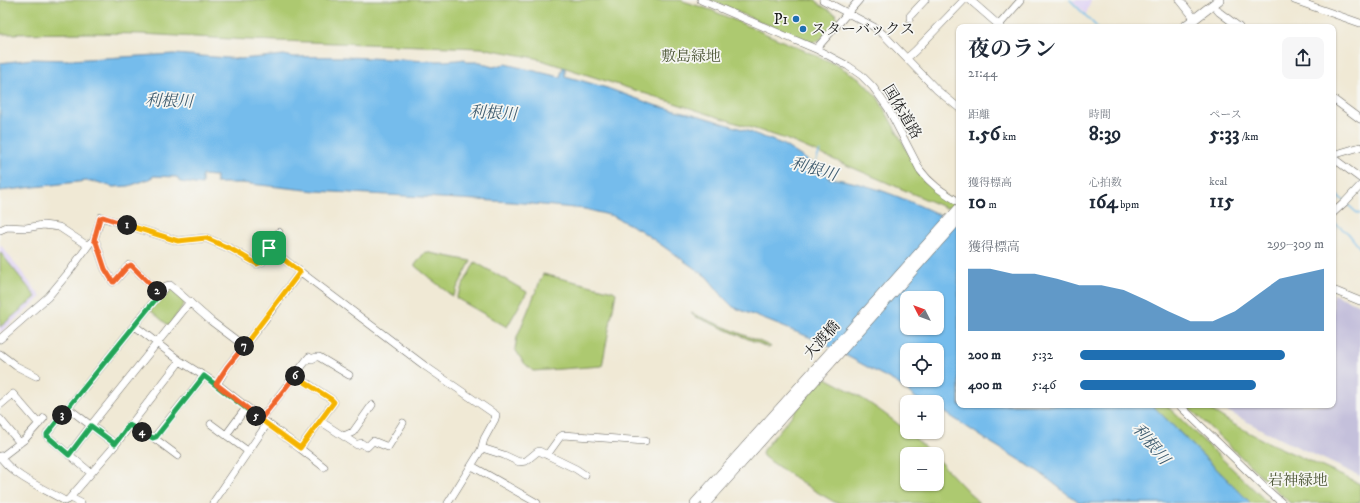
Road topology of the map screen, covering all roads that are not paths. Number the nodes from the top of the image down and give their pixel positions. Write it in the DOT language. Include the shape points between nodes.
graph roads {
  1 [pos="701,0"];
  2 [pos="823,0"];
  3 [pos="860,0"];
  4 [pos="925,0"];
  5 [pos="964,0"];
  6 [pos="970,0"];
  7 [pos="1021,0"];
  8 [pos="1180,0"];
  9 [pos="1294,0"];
  10 [pos="1216,2"];
  11 [pos="1308,2"];
  12 [pos="848,14"];
  13 [pos="910,18"];
  14 [pos="1195,19"];
  15 [pos="1360,23"];
  16 [pos="998,24"];
  17 [pos="1002,24"];
  18 [pos="1188,24"];
  19 [pos="1235,24"];
  20 [pos="816,49"];
  21 [pos="907,58"];
  22 [pos="1336,101"];
  23 [pos="956,106"];
  24 [pos="1360,119"];
  25 [pos="1360,147"];
  26 [pos="1336,156"];
  27 [pos="1336,159"];
  28 [pos="1360,178"];
  29 [pos="1360,186"];
  30 [pos="956,200"];
  31 [pos="1336,210"];
  32 [pos="956,211"];
  33 [pos="956,222"];
  34 [pos="0,230"];
  35 [pos="279,232"];
  36 [pos="94,240"];
  37 [pos="88,246"];
  38 [pos="269,248"];
  39 [pos="300,272"];
  40 [pos="1336,291"];
  41 [pos="160,294"];
  42 [pos="1360,301"];
  43 [pos="190,302"];
  44 [pos="135,326"];
  45 [pos="0,339"];
  46 [pos="157,344"];
  47 [pos="244,346"];
  48 [pos="0,354"];
  49 [pos="180,361"];
  50 [pos="295,375"];
  51 [pos="348,375"];
  52 [pos="36,376"];
  53 [pos="204,376"];
  54 [pos="216,384"];
  55 [pos="0,405"];
  56 [pos="372,405"];
  57 [pos="68,408"];
  58 [pos="246,408"];
  59 [pos="1182,408"];
  60 [pos="0,418"];
  61 [pos="320,421"];
  62 [pos="264,422"];
  63 [pos="403,423"];
  64 [pos="211,424"];
  65 [pos="129,425"];
  66 [pos="91,426"];
  67 [pos="226,435"];
  68 [pos="344,436"];
  69 [pos="154,438"];
  70 [pos="20,442"];
  71 [pos="645,442"];
  72 [pos="115,444"];
  73 [pos="300,448"];
  74 [pos="482,448"];
  75 [pos="249,452"];
  76 [pos="69,455"];
  77 [pos="547,455"];
  78 [pos="178,456"];
  79 [pos="0,457"];
  80 [pos="472,466"];
  81 [pos="324,468"];
  82 [pos="91,473"];
  83 [pos="585,475"];
  84 [pos="710,493"];
  85 [pos="71,498"];
  86 [pos="81,503"];
  87 [pos="213,503"];
  88 [pos="448,503"];
  89 [pos="536,503"];
  90 [pos="695,503"];
  91 [pos="706,503"];
  92 [pos="1282,503"];
  1 -- 20 [label="street, 国体道路"];
  2 -- 12 [label="street"];
  3 -- 12 [label="street"];
  4 -- 13 [label="street"];
  5 -- 21 [label="street"];
  6 -- 16 [label="street"];
  7 -- 17 [label="street"];
  8 -- 14 [label="street"];
  9 -- 11 [label="street"];
  10 -- 14 [label="main road"];
  10 -- 19 [label="street" via="1219,12"];
  11 -- 15 [label="street"];
  12 -- 20 [label="street"];
  12 -- 21 [label="street" via="874,27"];
  14 -- 18 [label="main road"];
  20 -- 30 [label="street, 国体道路" via="848,66 873,87 888,108 920,170 936,188"];
  21 -- 23 [label="street" via="937,90"];
  22 -- 24 [label="street"];
  25 -- 26 [label="street"];
  27 -- 28 [label="street"];
  29 -- 31 [label="street"];
  32 -- 84 [label="main road, 大渡橋"];
  33 -- 84 [label="main road, 大渡橋"];
  34 -- 37 [label="street" via="7,227 54,226"];
  35 -- 38 [label="street"];
  36 -- 37 [label="street"];
  36 -- 38 [label="street" via="100,218 103,217 178,241 206,238 257,264 262,262"];
  36 -- 41 [label="street" via="113,282 131,265"];
  37 -- 45 [label="street" via="48,297"];
  38 -- 39 [label="street"];
  39 -- 47 [label="street"];
  39 -- 74 [label="street" via="424,366 495,414 496,418"];
  40 -- 42 [label="street"];
  41 -- 43 [label="street" via="170,285"];
  41 -- 44 [label="street"];
  43 -- 46 [label="street"];
  43 -- 47 [label="street"];
  44 -- 46 [label="street"];
  44 -- 57 [label="street"];
  46 -- 49 [label="street"];
  46 -- 66 [label="street"];
  47 -- 54 [label="street"];
  48 -- 52 [label="street"];
  49 -- 53 [label="street"];
  49 -- 65 [label="street"];
  50 -- 51 [label="street" via="309,357 319,357"];
  50 -- 61 [label="street" via="333,401"];
  50 -- 62 [label="street"];
  53 -- 54 [label="street"];
  53 -- 69 [label="street"];
  54 -- 58 [label="street"];
  55 -- 70 [label="street" via="13,394 41,421"];
  56 -- 68 [label="street" via="353,432"];
  57 -- 66 [label="street"];
  57 -- 76 [label="street" via="47,435"];
  58 -- 62 [label="street"];
  58 -- 67 [label="street"];
  59 -- 92 [label="street"];
  60 -- 70 [label="street"];
  61 -- 68 [label="street"];
  61 -- 73 [label="street"];
  62 -- 73 [label="street"];
  62 -- 75 [label="street"];
  63 -- 68 [label="street" via="388,447 374,442 367,447"];
  64 -- 67 [label="street"];
  65 -- 69 [label="street"];
  65 -- 72 [label="street"];
  66 -- 72 [label="street"];
  66 -- 76 [label="street"];
  67 -- 75 [label="street"];
  69 -- 78 [label="street"];
  70 -- 79 [label="street"];
  71 -- 77 [label="street" via="563,435"];
  72 -- 82 [label="street"];
  73 -- 81 [label="street"];
  74 -- 77 [label="street" via="519,462 526,461 540,451"];
  74 -- 80 [label="street"];
  75 -- 87 [label="street"];
  76 -- 82 [label="street"];
  77 -- 83 [label="street" via="576,468"];
  79 -- 85 [label="street" via="13,470 33,483 65,501"];
  80 -- 88 [label="street"];
  80 -- 89 [label="street"];
  82 -- 85 [label="street"];
  84 -- 90 [label="main road"];
  84 -- 91 [label="main road"];
  85 -- 86 [label="street"];
}
